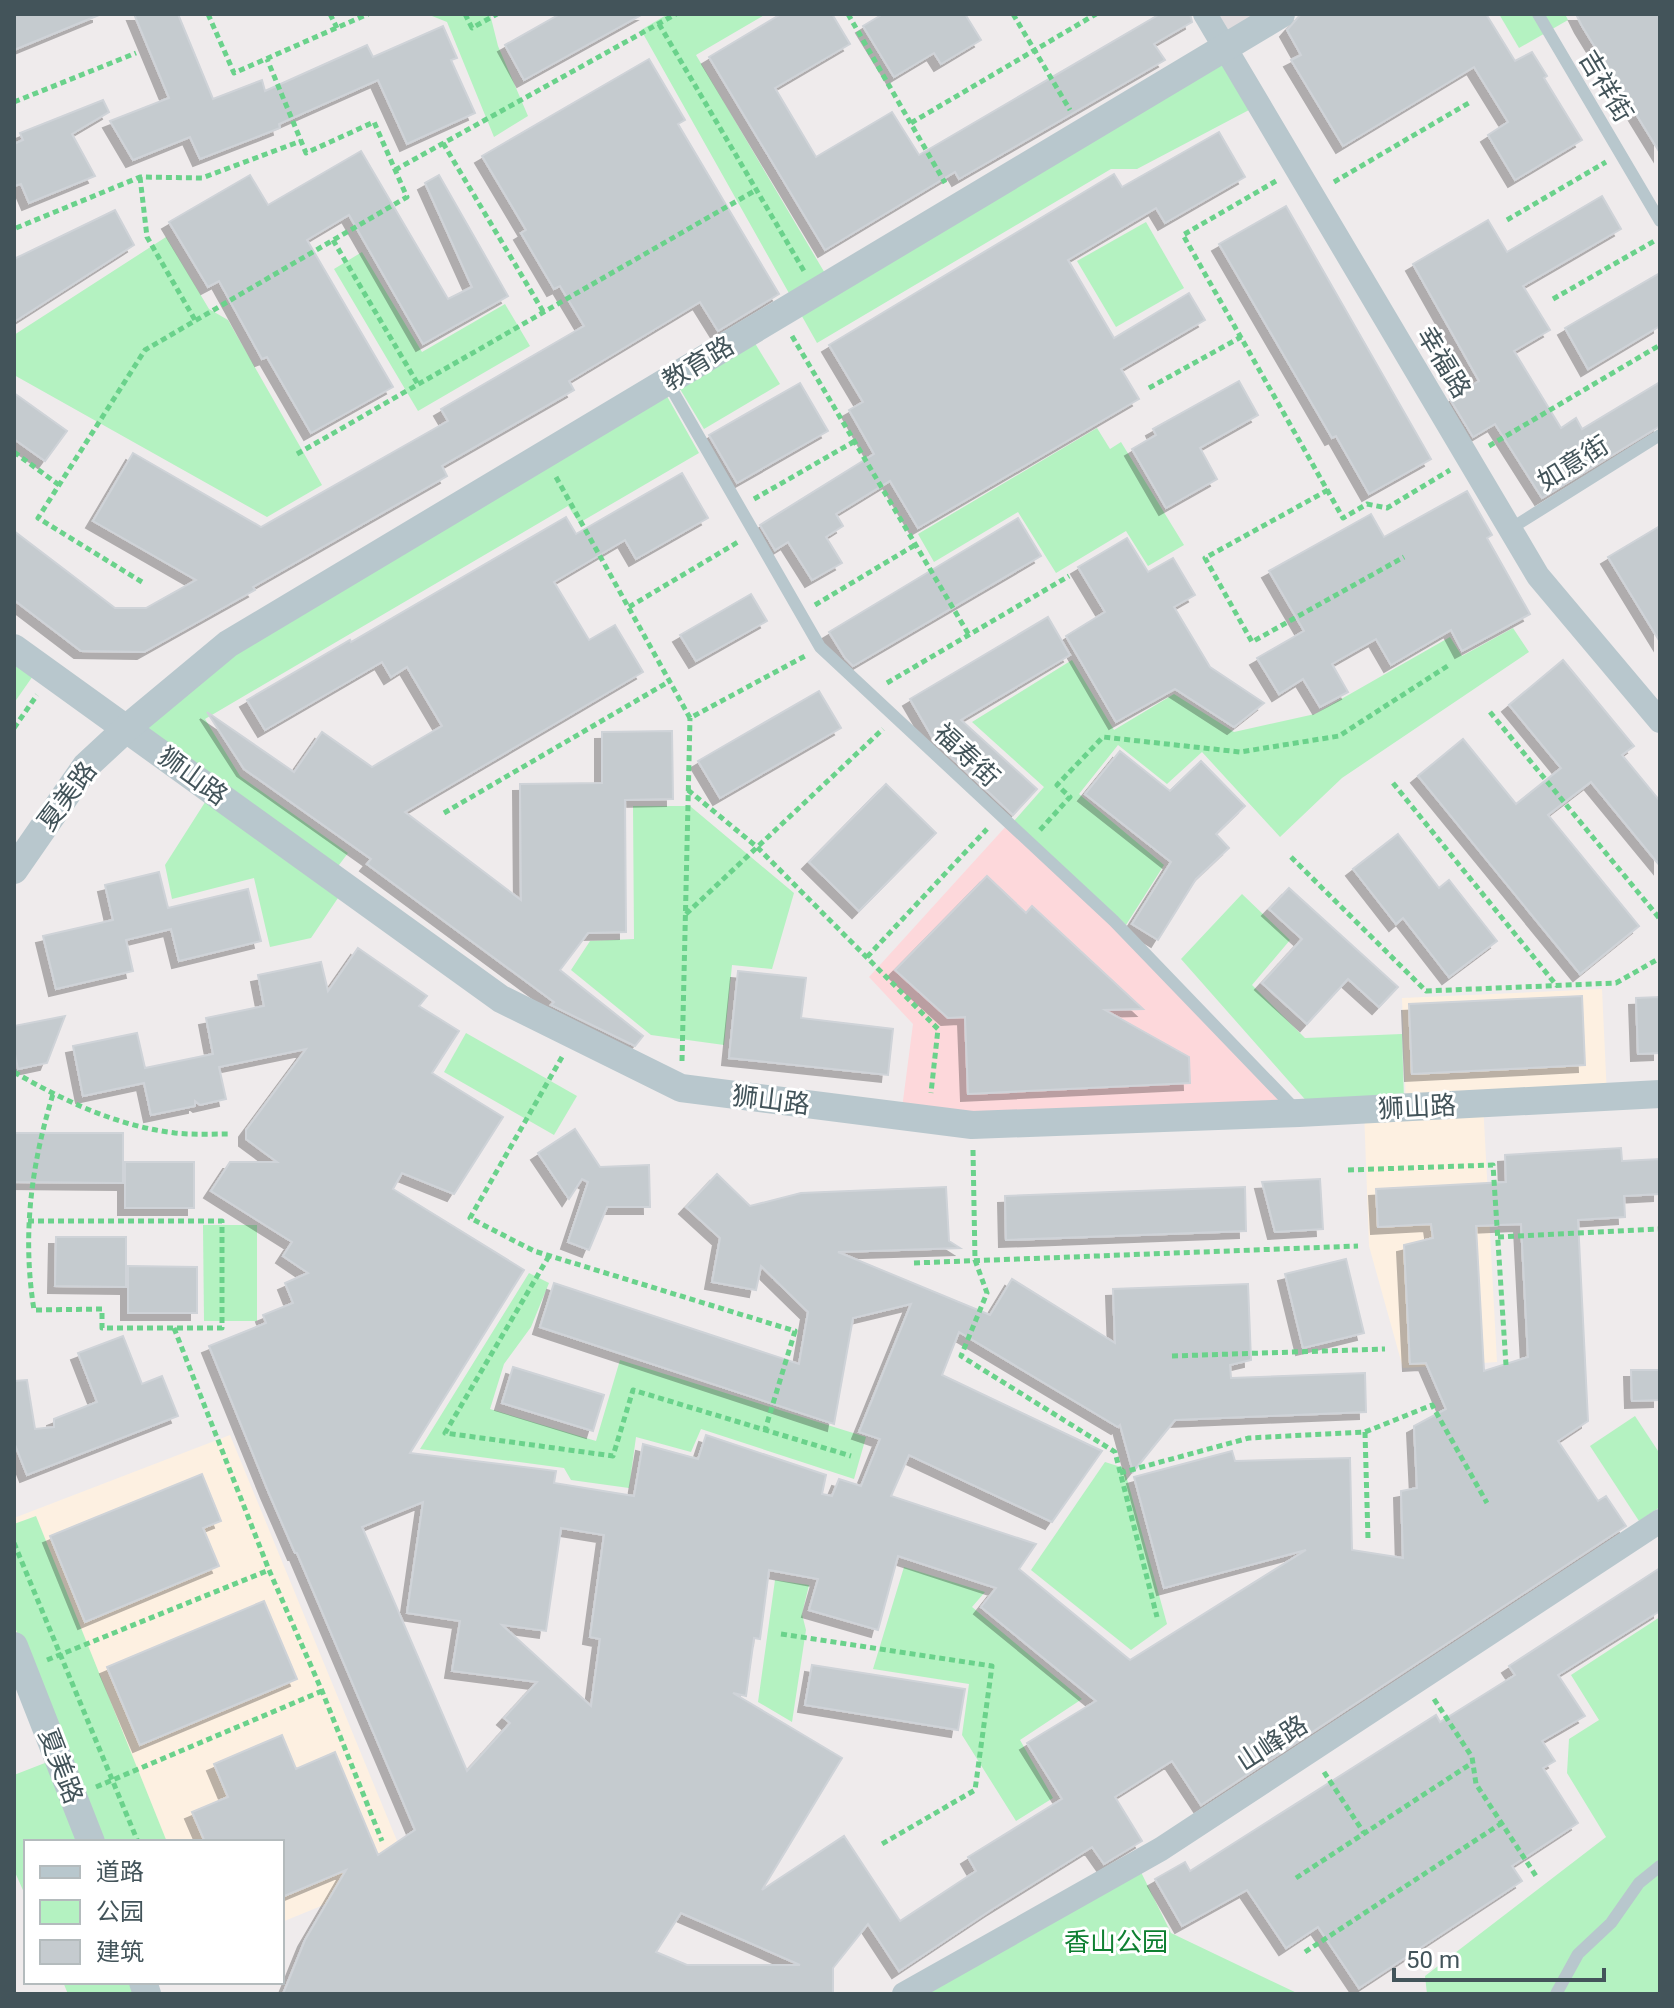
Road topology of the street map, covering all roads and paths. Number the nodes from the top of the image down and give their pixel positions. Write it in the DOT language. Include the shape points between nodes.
graph roads {
  1 [pos="208,14"];
  2 [pos="330,14"];
  3 [pos="368,14"];
  4 [pos="465,14"];
  5 [pos="497,14"];
  6 [pos="676,14"];
  7 [pos="848,14"];
  8 [pos="1013,14"];
  9 [pos="1096,14"];
  10 [pos="1205,14"];
  11 [pos="1281,14"];
  12 [pos="1538,14"];
  13 [pos="659,24"];
  14 [pos="337,28"];
  15 [pos="1225,48"];
  16 [pos="1034,50"];
  17 [pos="136,53"];
  18 [pos="267,59"];
  19 [pos="1472,101"];
  20 [pos="14,102"];
  21 [pos="911,123"];
  22 [pos="1083,133"];
  23 [pos="301,141"];
  24 [pos="443,143"];
  25 [pos="1620,153"];
  26 [pos="1296,169"];
  27 [pos="395,170"];
  28 [pos="140,177"];
  29 [pos="756,190"];
  30 [pos="1312,195"];
  31 [pos="959,207"];
  32 [pos="1507,220"];
  33 [pos="1660,221"];
  34 [pos="16,228"];
  35 [pos="1660,237"];
  36 [pos="333,240"];
  37 [pos="816,292"];
  38 [pos="1553,299"];
  39 [pos="544,313"];
  40 [pos="779,314"];
  41 [pos="195,320"];
  42 [pos="1241,337"];
  43 [pos="1660,345"];
  44 [pos="667,381"];
  45 [pos="419,386"];
  46 [pos="1149,388"];
  47 [pos="1660,435"];
  48 [pos="855,441"];
  49 [pos="14,452"];
  50 [pos="297,454"];
  51 [pos="544,455"];
  52 [pos="1469,459"];
  53 [pos="59,485"];
  54 [pos="1328,490"];
  55 [pos="739,507"];
  56 [pos="1510,529"];
  57 [pos="754,533"];
  58 [pos="915,545"];
  59 [pos="1404,557"];
  60 [pos="1069,576"];
  61 [pos="142,582"];
  62 [pos="629,607"];
  63 [pos="801,614"];
  64 [pos="969,635"];
  65 [pos="820,647"];
  66 [pos="14,648"];
  67 [pos="1449,665"];
  68 [pos="51,674"];
  69 [pos="670,681"];
  70 [pos="869,693"];
  71 [pos="1490,712"];
  72 [pos="690,718"];
  73 [pos="895,718"];
  74 [pos="1660,721"];
  75 [pos="14,728"];
  76 [pos="127,728"];
  77 [pos="1393,783"];
  78 [pos="688,790"];
  79 [pos="444,813"];
  80 [pos="1000,816"];
  81 [pos="1028,842"];
  82 [pos="757,847"];
  83 [pos="1291,857"];
  84 [pos="14,870"];
  85 [pos="685,914"];
  86 [pos="1660,919"];
  87 [pos="867,957"];
  88 [pos="1660,958"];
  89 [pos="1557,986"];
  90 [pos="574,1036"];
  91 [pos="14,1072"];
  92 [pos="681,1088"];
  93 [pos="53,1094"];
  94 [pos="1660,1094"];
  95 [pos="1299,1113"];
  96 [pos="928,1119"];
  97 [pos="972,1125"];
  98 [pos="231,1134"];
  99 [pos="1348,1170"];
  100 [pos="28,1221"];
  101 [pos="1660,1229"];
  102 [pos="1498,1237"];
  103 [pos="1358,1246"];
  104 [pos="549,1256"];
  105 [pos="975,1260"];
  106 [pos="914,1263"];
  107 [pos="174,1328"];
  108 [pos="1385,1349"];
  109 [pos="1172,1356"];
  110 [pos="1506,1365"];
  111 [pos="765,1430"];
  112 [pos="1365,1432"];
  113 [pos="851,1456"];
  114 [pos="1120,1473"];
  115 [pos="1487,1503"];
  116 [pos="1660,1521"];
  117 [pos="1368,1539"];
  118 [pos="14,1543"];
  119 [pos="269,1570"];
  120 [pos="1157,1617"];
  121 [pos="781,1634"];
  122 [pos="62,1654"];
  123 [pos="19,1658"];
  124 [pos="1421,1679"];
  125 [pos="322,1691"];
  126 [pos="1310,1751"];
  127 [pos="1473,1763"];
  128 [pos="112,1780"];
  129 [pos="73,1797"];
  130 [pos="1502,1823"];
  131 [pos="1364,1833"];
  132 [pos="90,1840"];
  133 [pos="137,1840"];
  134 [pos="382,1841"];
  135 [pos="882,1844"];
  136 [pos="1660,1866"];
  137 [pos="1536,1876"];
  138 [pos="1296,1878"];
  139 [pos="1305,1952"];
  140 [pos="904,1994"];
  141 [pos="1556,1994"];
  1 -- 18 [label="path" via="234,73"];
  2 -- 14 [label="path"];
  3 -- 14 [label="path"];
  4 -- 5 [label="path" via="472,28"];
  6 -- 13 [label="path"];
  7 -- 21 [label="path"];
  8 -- 16 [label="path"];
  9 -- 16 [label="path"];
  10 -- 15 [label="street, 幸福路"];
  11 -- 15 [label="street, 教育路"];
  12 -- 25 [label="lane, 吉祥街"];
  13 -- 24 [label="path"];
  13 -- 29 [label="path"];
  14 -- 18 [label="path"];
  15 -- 22 [label="street, 教育路"];
  15 -- 26 [label="street, 幸福路"];
  16 -- 21 [label="path"];
  16 -- 22 [label="path"];
  17 -- 20 [label="path"];
  18 -- 23 [label="path"];
  19 -- 30 [label="path"];
  21 -- 31 [label="path"];
  22 -- 31 [label="street, 教育路"];
  23 -- 27 [label="path" via="306,153 374,122"];
  23 -- 28 [label="path" via="202,178"];
  24 -- 27 [label="path"];
  24 -- 39 [label="path"];
  25 -- 32 [label="path"];
  25 -- 33 [label="lane, 吉祥街"];
  26 -- 30 [label="street, 幸福路"];
  26 -- 42 [label="path" via="1183,235"];
  27 -- 36 [label="path" via="407,197"];
  28 -- 34 [label="path"];
  28 -- 41 [label="path" via="147,237"];
  29 -- 37 [label="path"];
  29 -- 39 [label="path"];
  30 -- 52 [label="street, 幸福路"];
  31 -- 37 [label="street, 教育路"];
  35 -- 38 [label="path"];
  36 -- 41 [label="path"];
  36 -- 45 [label="path"];
  37 -- 40 [label="street, 教育路"];
  39 -- 45 [label="path"];
  40 -- 44 [label="street, 教育路"];
  40 -- 48 [label="path"];
  41 -- 53 [label="path" via="145,350"];
  42 -- 46 [label="path"];
  42 -- 54 [label="path"];
  43 -- 52 [label="path"];
  44 -- 51 [label="street, 教育路"];
  44 -- 55 [label="lane, 福寿街"];
  45 -- 50 [label="path"];
  47 -- 56 [label="lane, 如意街"];
  48 -- 55 [label="path"];
  48 -- 58 [label="path"];
  49 -- 53 [label="path"];
  51 -- 62 [label="path"];
  51 -- 76 [label="street, 教育路" via="228,644"];
  52 -- 54 [label="path" via="1387,508 1367,504 1343,518"];
  52 -- 56 [label="street, 幸福路"];
  53 -- 61 [label="path" via="38,518"];
  54 -- 59 [label="path" via="1205,558 1252,642"];
  55 -- 57 [label="lane, 福寿街"];
  56 -- 74 [label="street, 幸福路" via="1538,576"];
  57 -- 62 [label="path"];
  57 -- 63 [label="lane, 福寿街"];
  58 -- 63 [label="path"];
  58 -- 64 [label="path"];
  60 -- 64 [label="path"];
  62 -- 69 [label="path"];
  63 -- 65 [label="lane, 福寿街"];
  64 -- 70 [label="path"];
  65 -- 70 [label="lane, 福寿街"];
  65 -- 72 [label="path"];
  66 -- 68 [label="street, 狮山路"];
  67 -- 81 [label="path" via="1339,736 1240,752 1103,737 1057,785 1070,797"];
  68 -- 75 [label="path"];
  68 -- 76 [label="street, 狮山路"];
  69 -- 72 [label="path"];
  69 -- 79 [label="path"];
  70 -- 73 [label="lane, 福寿街"];
  71 -- 86 [label="path"];
  72 -- 78 [label="path"];
  73 -- 80 [label="lane, 福寿街"];
  73 -- 82 [label="path"];
  76 -- 84 [label="street, 夏美路" via="86,766"];
  76 -- 90 [label="street, 狮山路" via="501,999"];
  77 -- 89 [label="path"];
  78 -- 82 [label="path"];
  78 -- 85 [label="path"];
  80 -- 81 [label="lane, 福寿街"];
  80 -- 87 [label="path"];
  81 -- 95 [label="lane, 福寿街" via="1114,921"];
  82 -- 85 [label="path"];
  82 -- 87 [label="path"];
  83 -- 89 [label="path" via="1426,991"];
  85 -- 92 [label="path"];
  87 -- 96 [label="path" via="938,1029"];
  88 -- 89 [label="path" via="1616,983"];
  90 -- 92 [label="street, 狮山路"];
  90 -- 104 [label="path" via="470,1218"];
  91 -- 93 [label="path"];
  92 -- 96 [label="street, 狮山路"];
  93 -- 98 [label="path" via="142,1128"];
  93 -- 100 [label="path" via="39,1140"];
  94 -- 95 [label="street, 狮山路"];
  95 -- 97 [label="street, 狮山路"];
  96 -- 97 [label="street, 狮山路"];
  97 -- 105 [label="path"];
  99 -- 102 [label="path" via="1493,1165"];
  100 -- 107 [label="path" via="34,1310 102,1309 102,1328"];
  100 -- 107 [label="path" via="222,1221 222,1328"];
  101 -- 102 [label="path"];
  102 -- 110 [label="path"];
  103 -- 105 [label="path"];
  104 -- 111 [label="path" via="795,1331"];
  104 -- 111 [label="path" via="445,1433 613,1456 633,1390"];
  105 -- 106 [label="path"];
  105 -- 114 [label="path" via="987,1293 961,1356 1115,1452"];
  107 -- 119 [label="path"];
  108 -- 109 [label="path"];
  111 -- 113 [label="path"];
  112 -- 114 [label="path" via="1249,1438"];
  112 -- 115 [label="path" via="1432,1405"];
  112 -- 117 [label="path"];
  114 -- 120 [label="path"];
  116 -- 124 [label="street, 山峰路"];
  118 -- 122 [label="path"];
  119 -- 122 [label="path"];
  119 -- 125 [label="path"];
  121 -- 135 [label="path" via="992,1666 975,1790"];
  122 -- 123 [label="path"];
  122 -- 128 [label="path"];
  123 -- 129 [label="street, 夏美路"];
  124 -- 126 [label="street, 山峰路"];
  124 -- 127 [label="path"];
  125 -- 128 [label="path"];
  125 -- 134 [label="path"];
  126 -- 131 [label="path"];
  126 -- 140 [label="street, 山峰路" via="1161,1849"];
  127 -- 130 [label="path" via="1476,1784"];
  127 -- 131 [label="path"];
  128 -- 129 [label="path"];
  128 -- 133 [label="path"];
  129 -- 132 [label="street, 夏美路"];
  130 -- 137 [label="path"];
  130 -- 139 [label="path"];
  131 -- 138 [label="path"];
  136 -- 141 [label="lane" via="1578,1954"];
}
